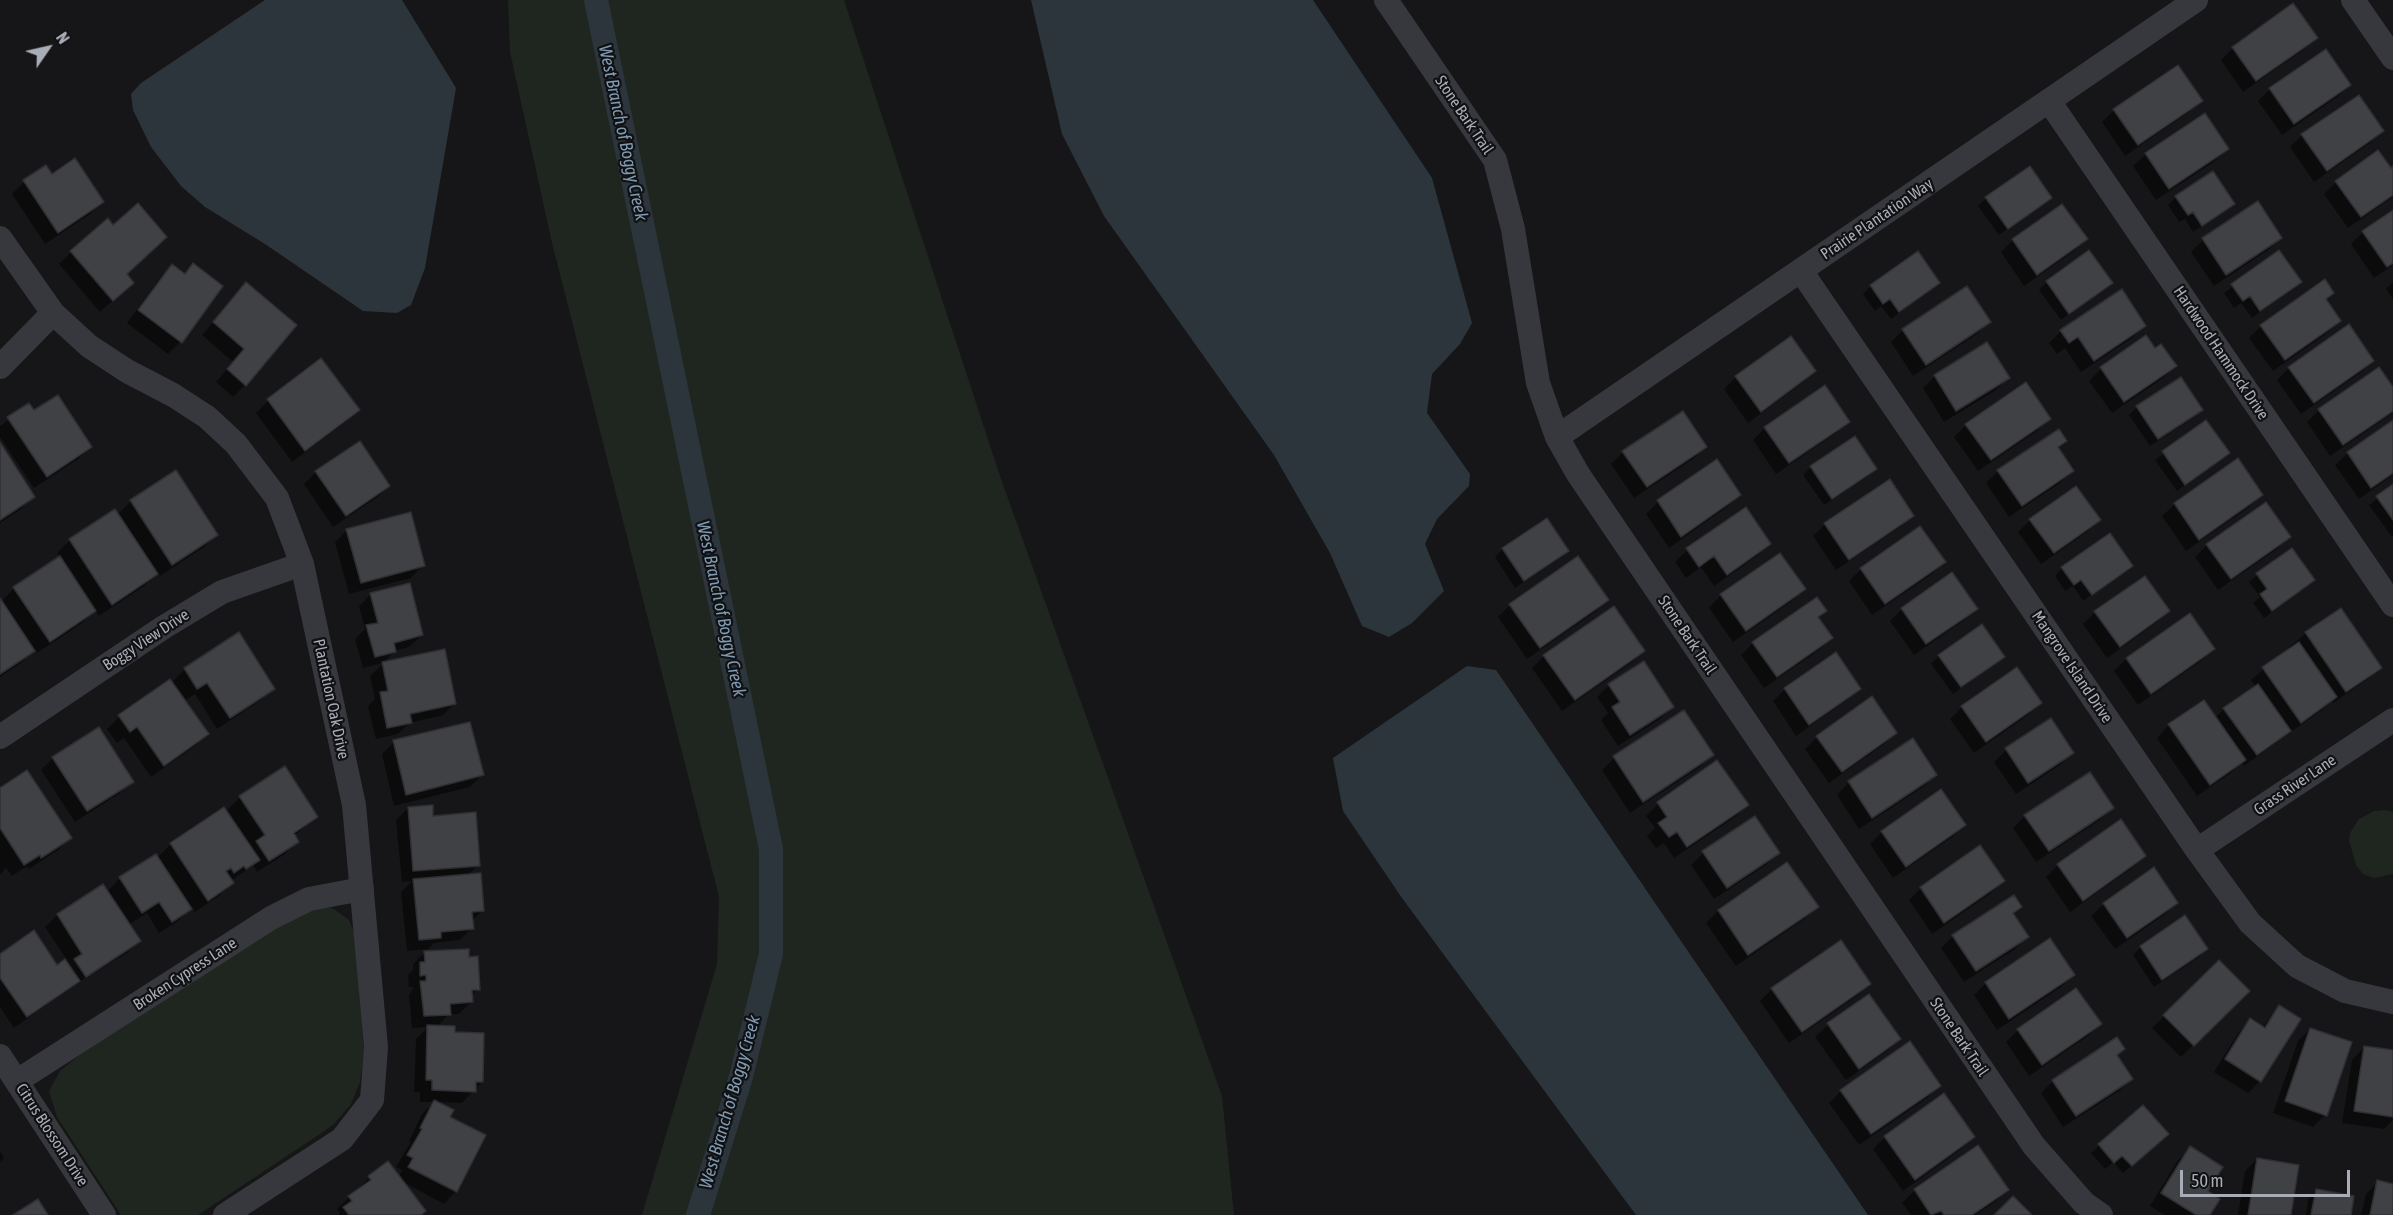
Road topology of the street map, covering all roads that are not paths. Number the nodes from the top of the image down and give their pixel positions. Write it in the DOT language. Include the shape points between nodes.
graph roads {
  1 [pos="1386,0"];
  2 [pos="2196,0"];
  3 [pos="2353,0"];
  4 [pos="2393,58"];
  5 [pos="2049,101"];
  6 [pos="0,238"];
  7 [pos="1801,271"];
  8 [pos="53,313"];
  9 [pos="0,367"];
  10 [pos="1557,437"];
  11 [pos="302,564"];
  12 [pos="2393,605"];
  13 [pos="2393,720"];
  14 [pos="0,737"];
  15 [pos="2197,849"];
  16 [pos="362,889"];
  17 [pos="2393,1002"];
  18 [pos="0,1056"];
  19 [pos="17,1081"];
  20 [pos="104,1215"];
  21 [pos="225,1215"];
  22 [pos="2101,1215"];
  1 -- 10 [label="street, Stone Bark Trail" via="1495,160 1513,229 1538,382"];
  2 -- 5 [label="street, Prairie Plantation Way"];
  3 -- 4 [label="street"];
  5 -- 7 [label="street, Prairie Plantation Way"];
  5 -- 12 [label="street, Hardwood Hammock Drive"];
  6 -- 8 [label="street, Plantation Oak Drive"];
  7 -- 10 [label="street, Prairie Plantation Way"];
  7 -- 15 [label="street, Mangrove Island Drive"];
  8 -- 9 [label="street"];
  8 -- 11 [label="street, Plantation Oak Drive" via="89,346 199,412 236,444 277,498"];
  10 -- 22 [label="street, Stone Bark Trail" via="1578,474 2034,1146 2084,1203"];
  11 -- 14 [label="street, Boggy View Drive" via="222,592"];
  11 -- 16 [label="street, Plantation Oak Drive" via="354,805"];
  13 -- 15 [label="street, Grass River Lane"];
  15 -- 17 [label="street, Mangrove Island Drive" via="2250,923 2297,966 2344,992"];
  16 -- 19 [label="street, Broken Cypress Lane" via="309,899 271,918"];
  16 -- 21 [label="street, Plantation Oak Drive" via="376,1047 372,1100 342,1139"];
  18 -- 19 [label="street, Citrus Blossom Drive"];
  19 -- 20 [label="street, Citrus Blossom Drive"];
}
